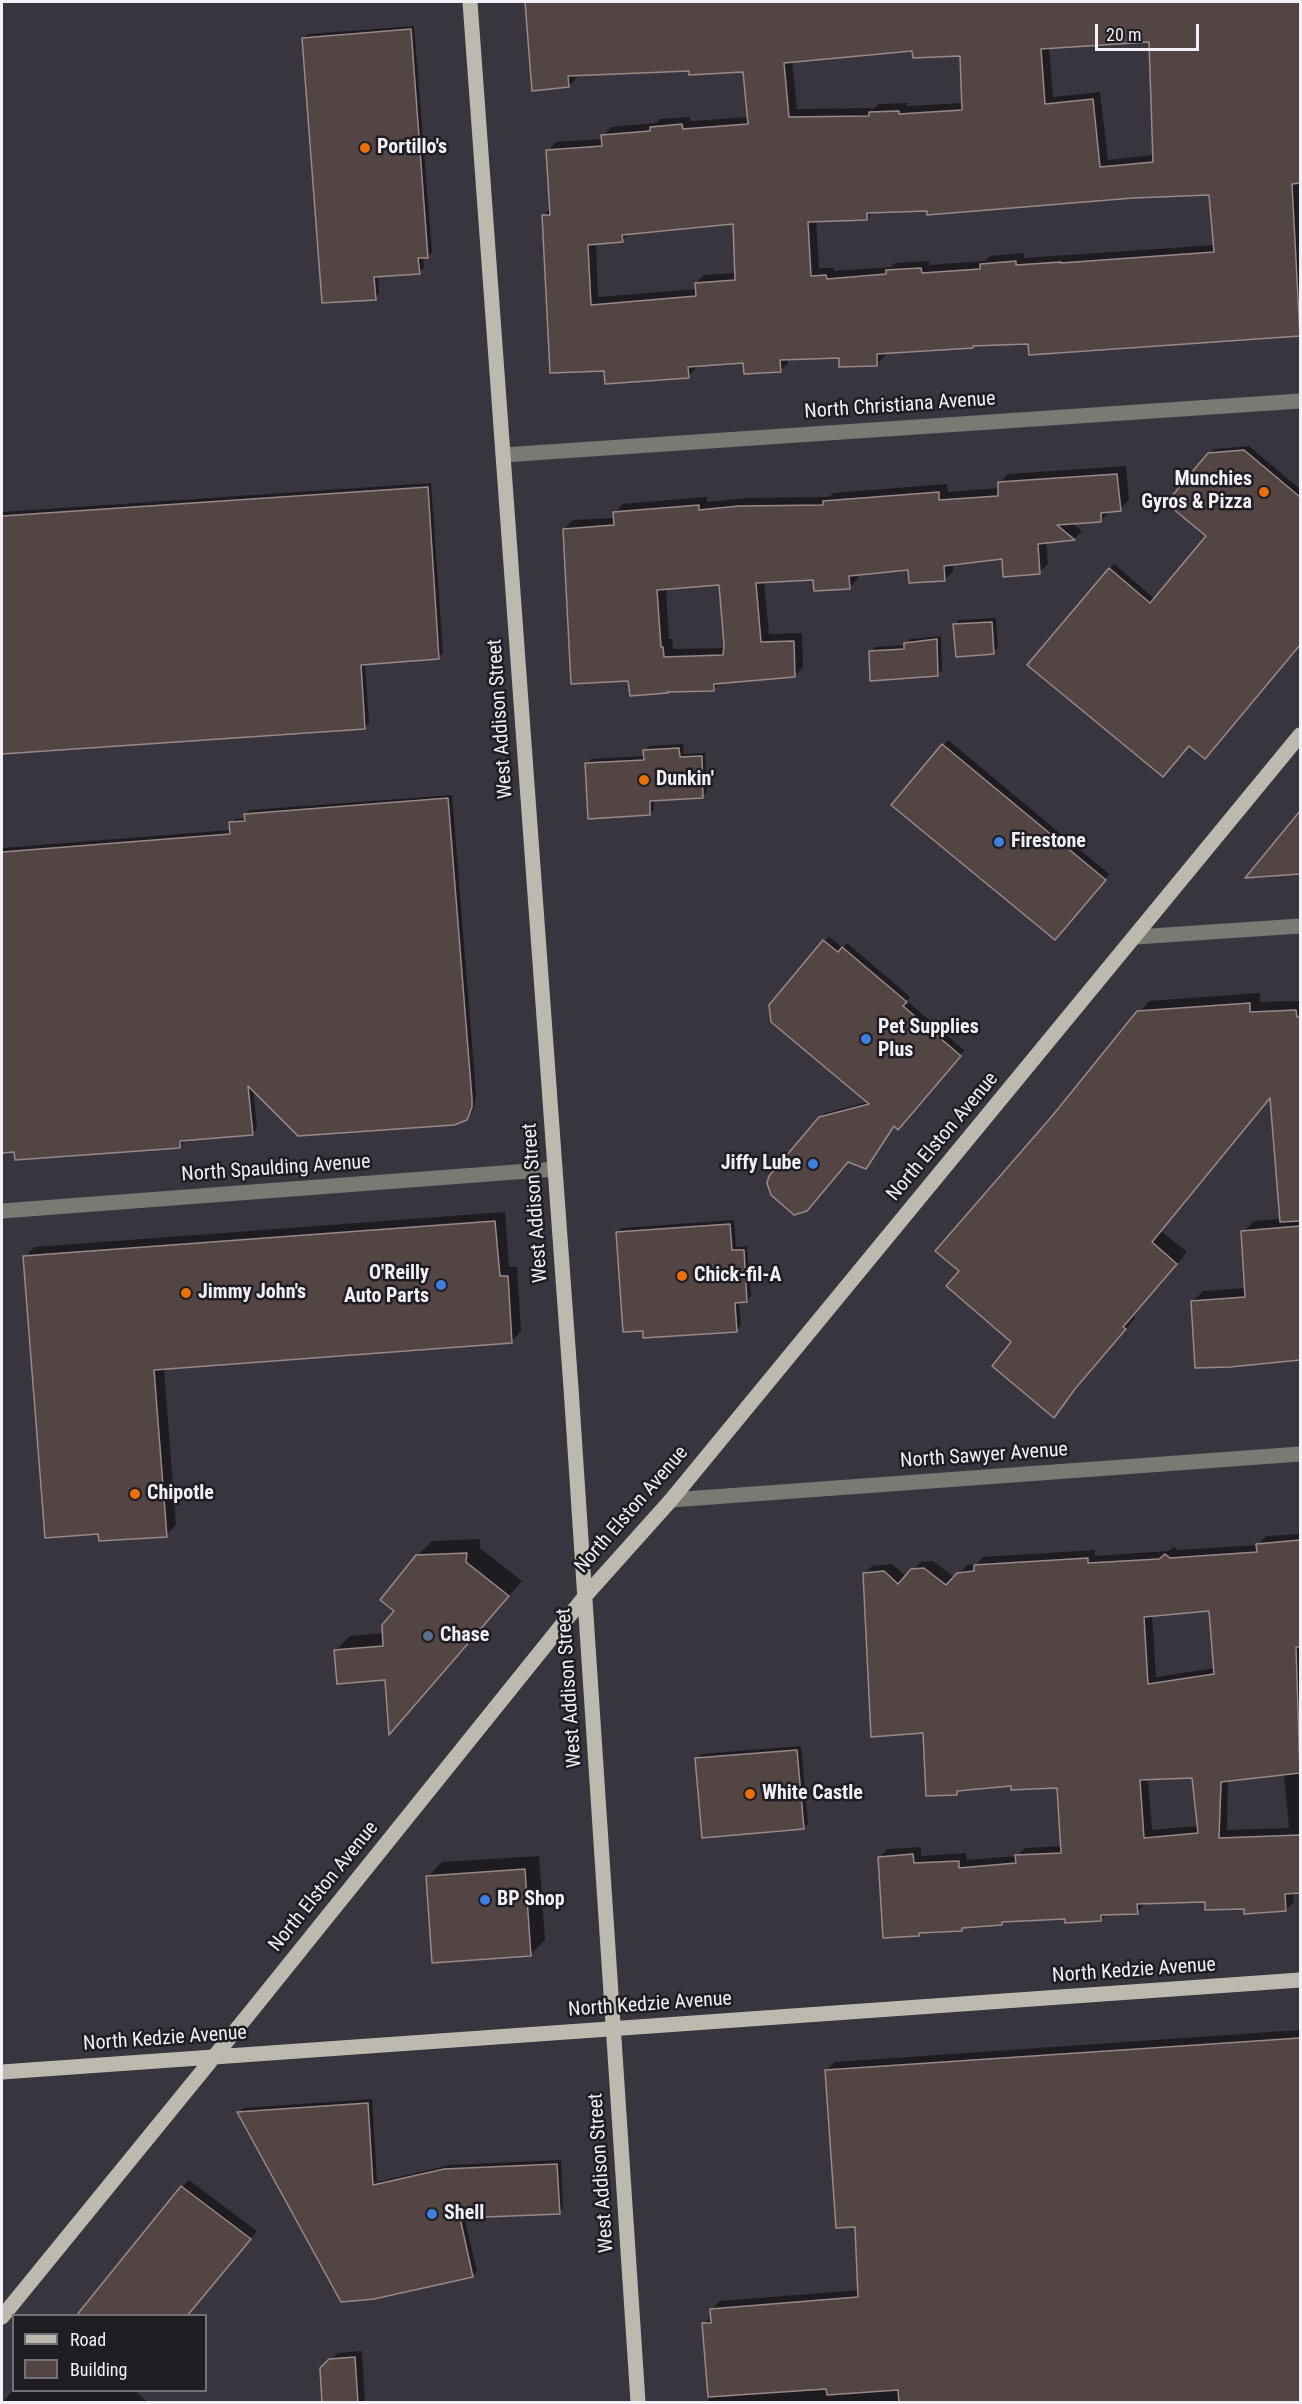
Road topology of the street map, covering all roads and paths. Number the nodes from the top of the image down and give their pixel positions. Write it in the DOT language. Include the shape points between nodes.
graph roads {
  1 [pos="470,2"];
  2 [pos="1300,401"];
  3 [pos="503,455"];
  4 [pos="1300,735"];
  5 [pos="1300,926"];
  6 [pos="1136,937"];
  7 [pos="555,1169"];
  8 [pos="2,1211"];
  9 [pos="1300,1454"];
  10 [pos="671,1500"];
  11 [pos="585,1595"];
  12 [pos="1300,1980"];
  13 [pos="613,2028"];
  14 [pos="213,2057"];
  15 [pos="2,2072"];
  16 [pos="2,2317"];
  17 [pos="638,2403"];
  1 -- 3 [label="main road, West Addison Street"];
  2 -- 3 [label="street, North Christiana Avenue"];
  3 -- 7 [label="main road, West Addison Street"];
  4 -- 6 [label="main road, North Elston Avenue"];
  5 -- 6 [label="street"];
  6 -- 10 [label="main road, North Elston Avenue"];
  7 -- 8 [label="street, North Spaulding Avenue"];
  7 -- 11 [label="main road, West Addison Street"];
  9 -- 10 [label="street, North Sawyer Avenue"];
  10 -- 11 [label="main road, North Elston Avenue"];
  11 -- 13 [label="main road, West Addison Street"];
  11 -- 14 [label="main road, North Elston Avenue"];
  12 -- 13 [label="main road, North Kedzie Avenue"];
  13 -- 14 [label="main road, North Kedzie Avenue"];
  13 -- 17 [label="main road, West Addison Street"];
  14 -- 15 [label="main road, North Kedzie Avenue"];
  14 -- 16 [label="main road, North Elston Avenue"];
}
